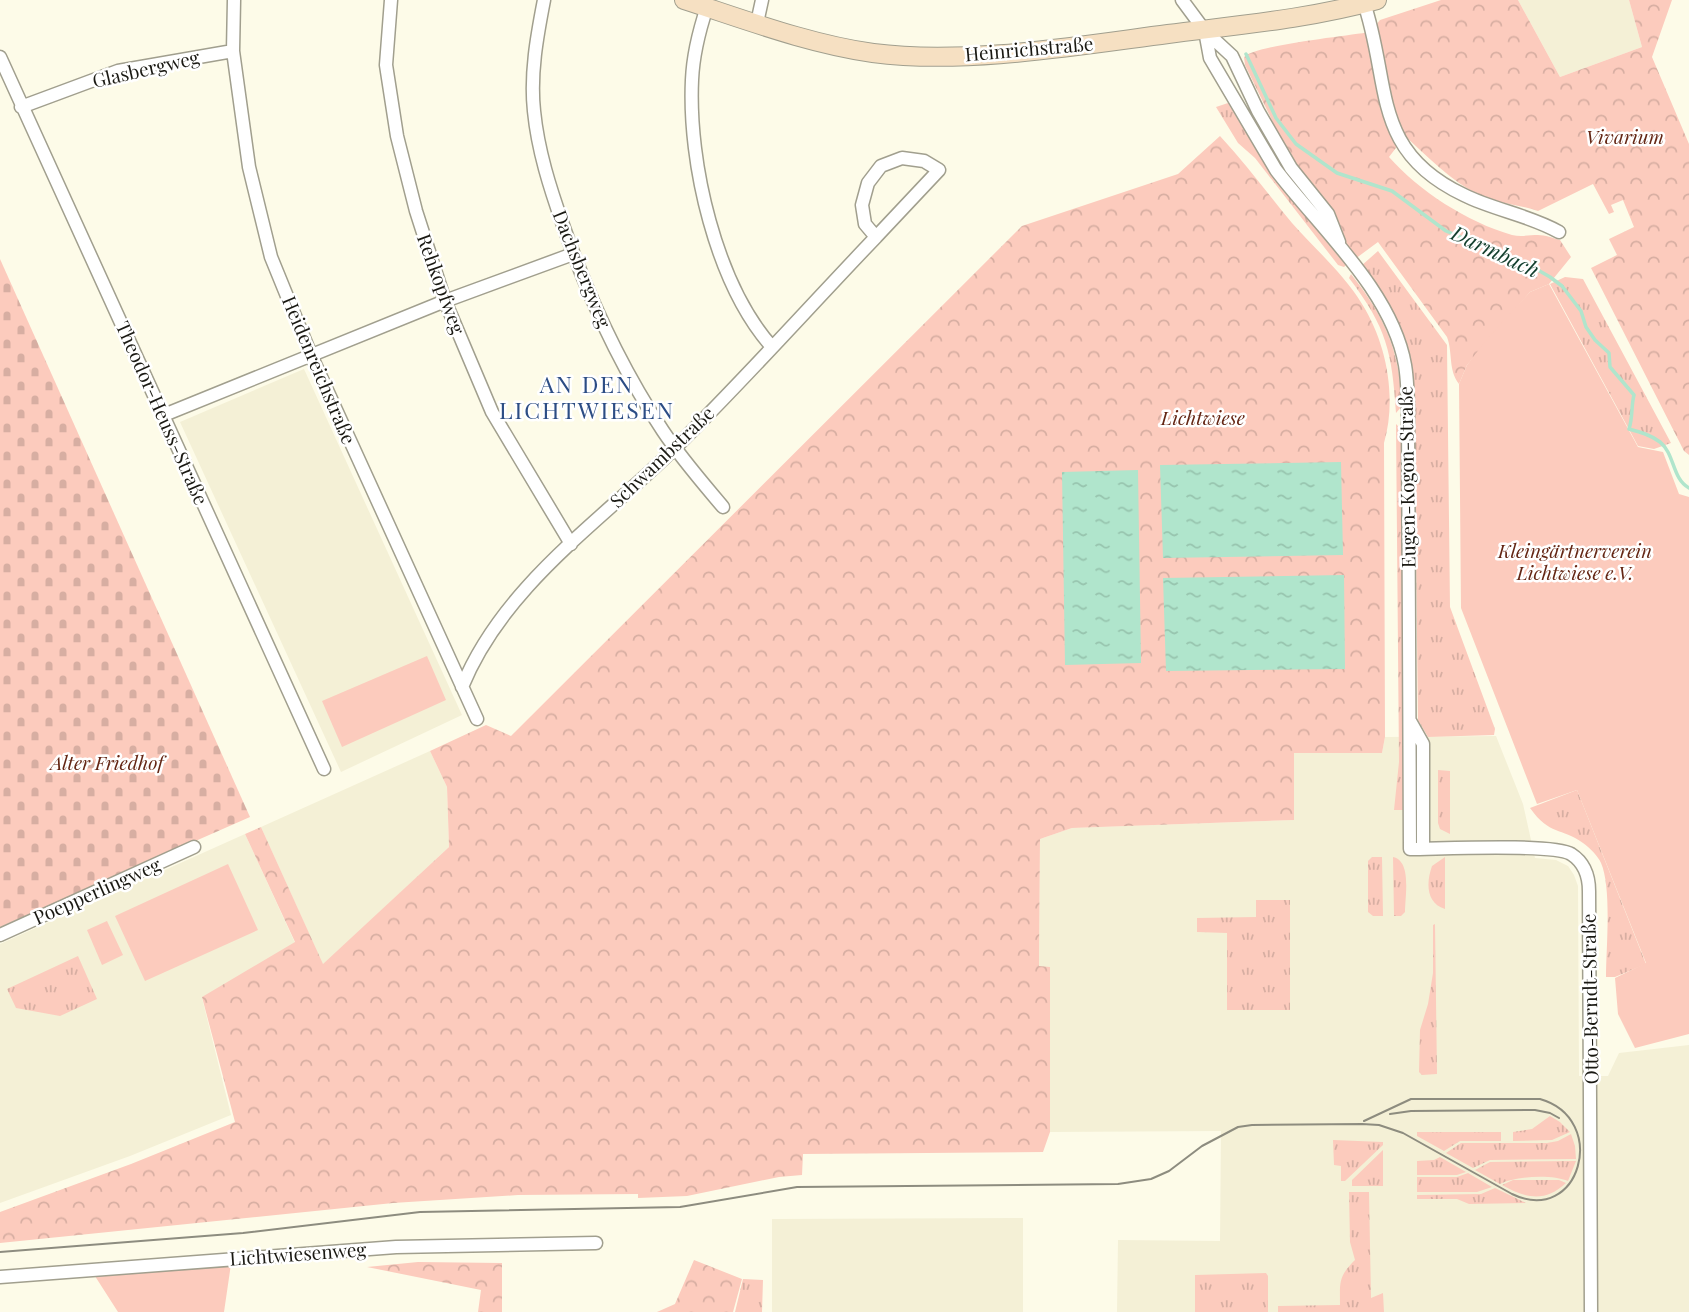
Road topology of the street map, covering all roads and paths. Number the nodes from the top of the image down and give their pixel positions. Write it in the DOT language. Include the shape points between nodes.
graph roads {
  1 [pos="234,0"];
  2 [pos="391,0"];
  3 [pos="544,0"];
  4 [pos="684,0"];
  5 [pos="762,0"];
  6 [pos="1182,0"];
  7 [pos="1368,1"];
  8 [pos="707,7"];
  9 [pos="757,23"];
  10 [pos="1205,31"];
  11 [pos="233,51"];
  12 [pos="0,57"];
  13 [pos="21,107"];
  14 [pos="1559,232"];
  15 [pos="876,237"];
  16 [pos="1342,252"];
  17 [pos="573,254"];
  18 [pos="445,301"];
  19 [pos="772,347"];
  20 [pos="311,355"];
  21 [pos="164,415"];
  22 [pos="675,448"];
  23 [pos="723,507"];
  24 [pos="571,544"];
  25 [pos="462,687"];
  26 [pos="477,719"];
  27 [pos="324,769"];
  28 [pos="194,847"];
  29 [pos="1416,849"];
  30 [pos="0,935"];
  31 [pos="596,1243"];
  32 [pos="0,1277"];
  33 [pos="1591,1312"];
  1 -- 11 [label="street, Heidenreichstraße"];
  2 -- 18 [label="street, Rehkopfweg" via="386,65 397,136"];
  3 -- 17 [label="street, Dachsbergweg" via="536,46 534,110 545,174"];
  4 -- 8 [label="main road, Heinrichstraße"];
  5 -- 9 [label="street"];
  6 -- 10 [label="street"];
  7 -- 10 [label="main road, Heinrichstraße"];
  7 -- 14 [label="street" via="1390,118 1411,158 1467,197"];
  8 -- 9 [label="main road, Heinrichstraße"];
  8 -- 19 [label="street" via="692,77 693,130 701,182 726,267 760,334"];
  9 -- 10 [label="main road, Heinrichstraße" via="830,45 920,57"];
  10 -- 16 [label="street, Eugen-Kogon-Straße" via="1210,58 1276,170"];
  10 -- 16 [label="street, Eugen-Kogon-Straße" via="1232,56 1291,168 1328,214"];
  11 -- 13 [label="street, Glasbergweg" via="118,71"];
  11 -- 20 [label="street, Heidenreichstraße" via="249,167 271,257"];
  12 -- 13 [label="street, Theodor-Heuss-Straße"];
  13 -- 21 [label="street, Theodor-Heuss-Straße"];
  15 -- 15 [label="street, Schwambstraße" via="886,226 939,170 924,161 902,158 881,166 868,183 862,205 865,225"];
  15 -- 19 [label="street, Schwambstraße"];
  16 -- 29 [label="street, Eugen-Kogon-Straße" via="1379,299 1394,330 1408,392 1409,720"];
  17 -- 18 [label="street"];
  17 -- 22 [label="street, Dachsbergweg" via="623,360"];
  18 -- 20 [label="street"];
  18 -- 24 [label="street, Rehkopfweg" via="492,412"];
  19 -- 22 [label="street, Schwambstraße"];
  20 -- 21 [label="street"];
  20 -- 25 [label="street, Heidenreichstraße"];
  21 -- 27 [label="street, Theodor-Heuss-Straße"];
  22 -- 23 [label="street, Dachsbergweg"];
  22 -- 24 [label="street, Schwambstraße"];
  24 -- 25 [label="street, Schwambstraße" via="511,603 480,647"];
  25 -- 26 [label="street, Heidenreichstraße"];
  28 -- 30 [label="street, Poepperlingweg"];
  29 -- 33 [label="street, Otto-Berndt-Straße" via="1549,849 1573,855 1587,874"];
  31 -- 32 [label="street, Lichtwiesenweg" via="396,1247"];
}
